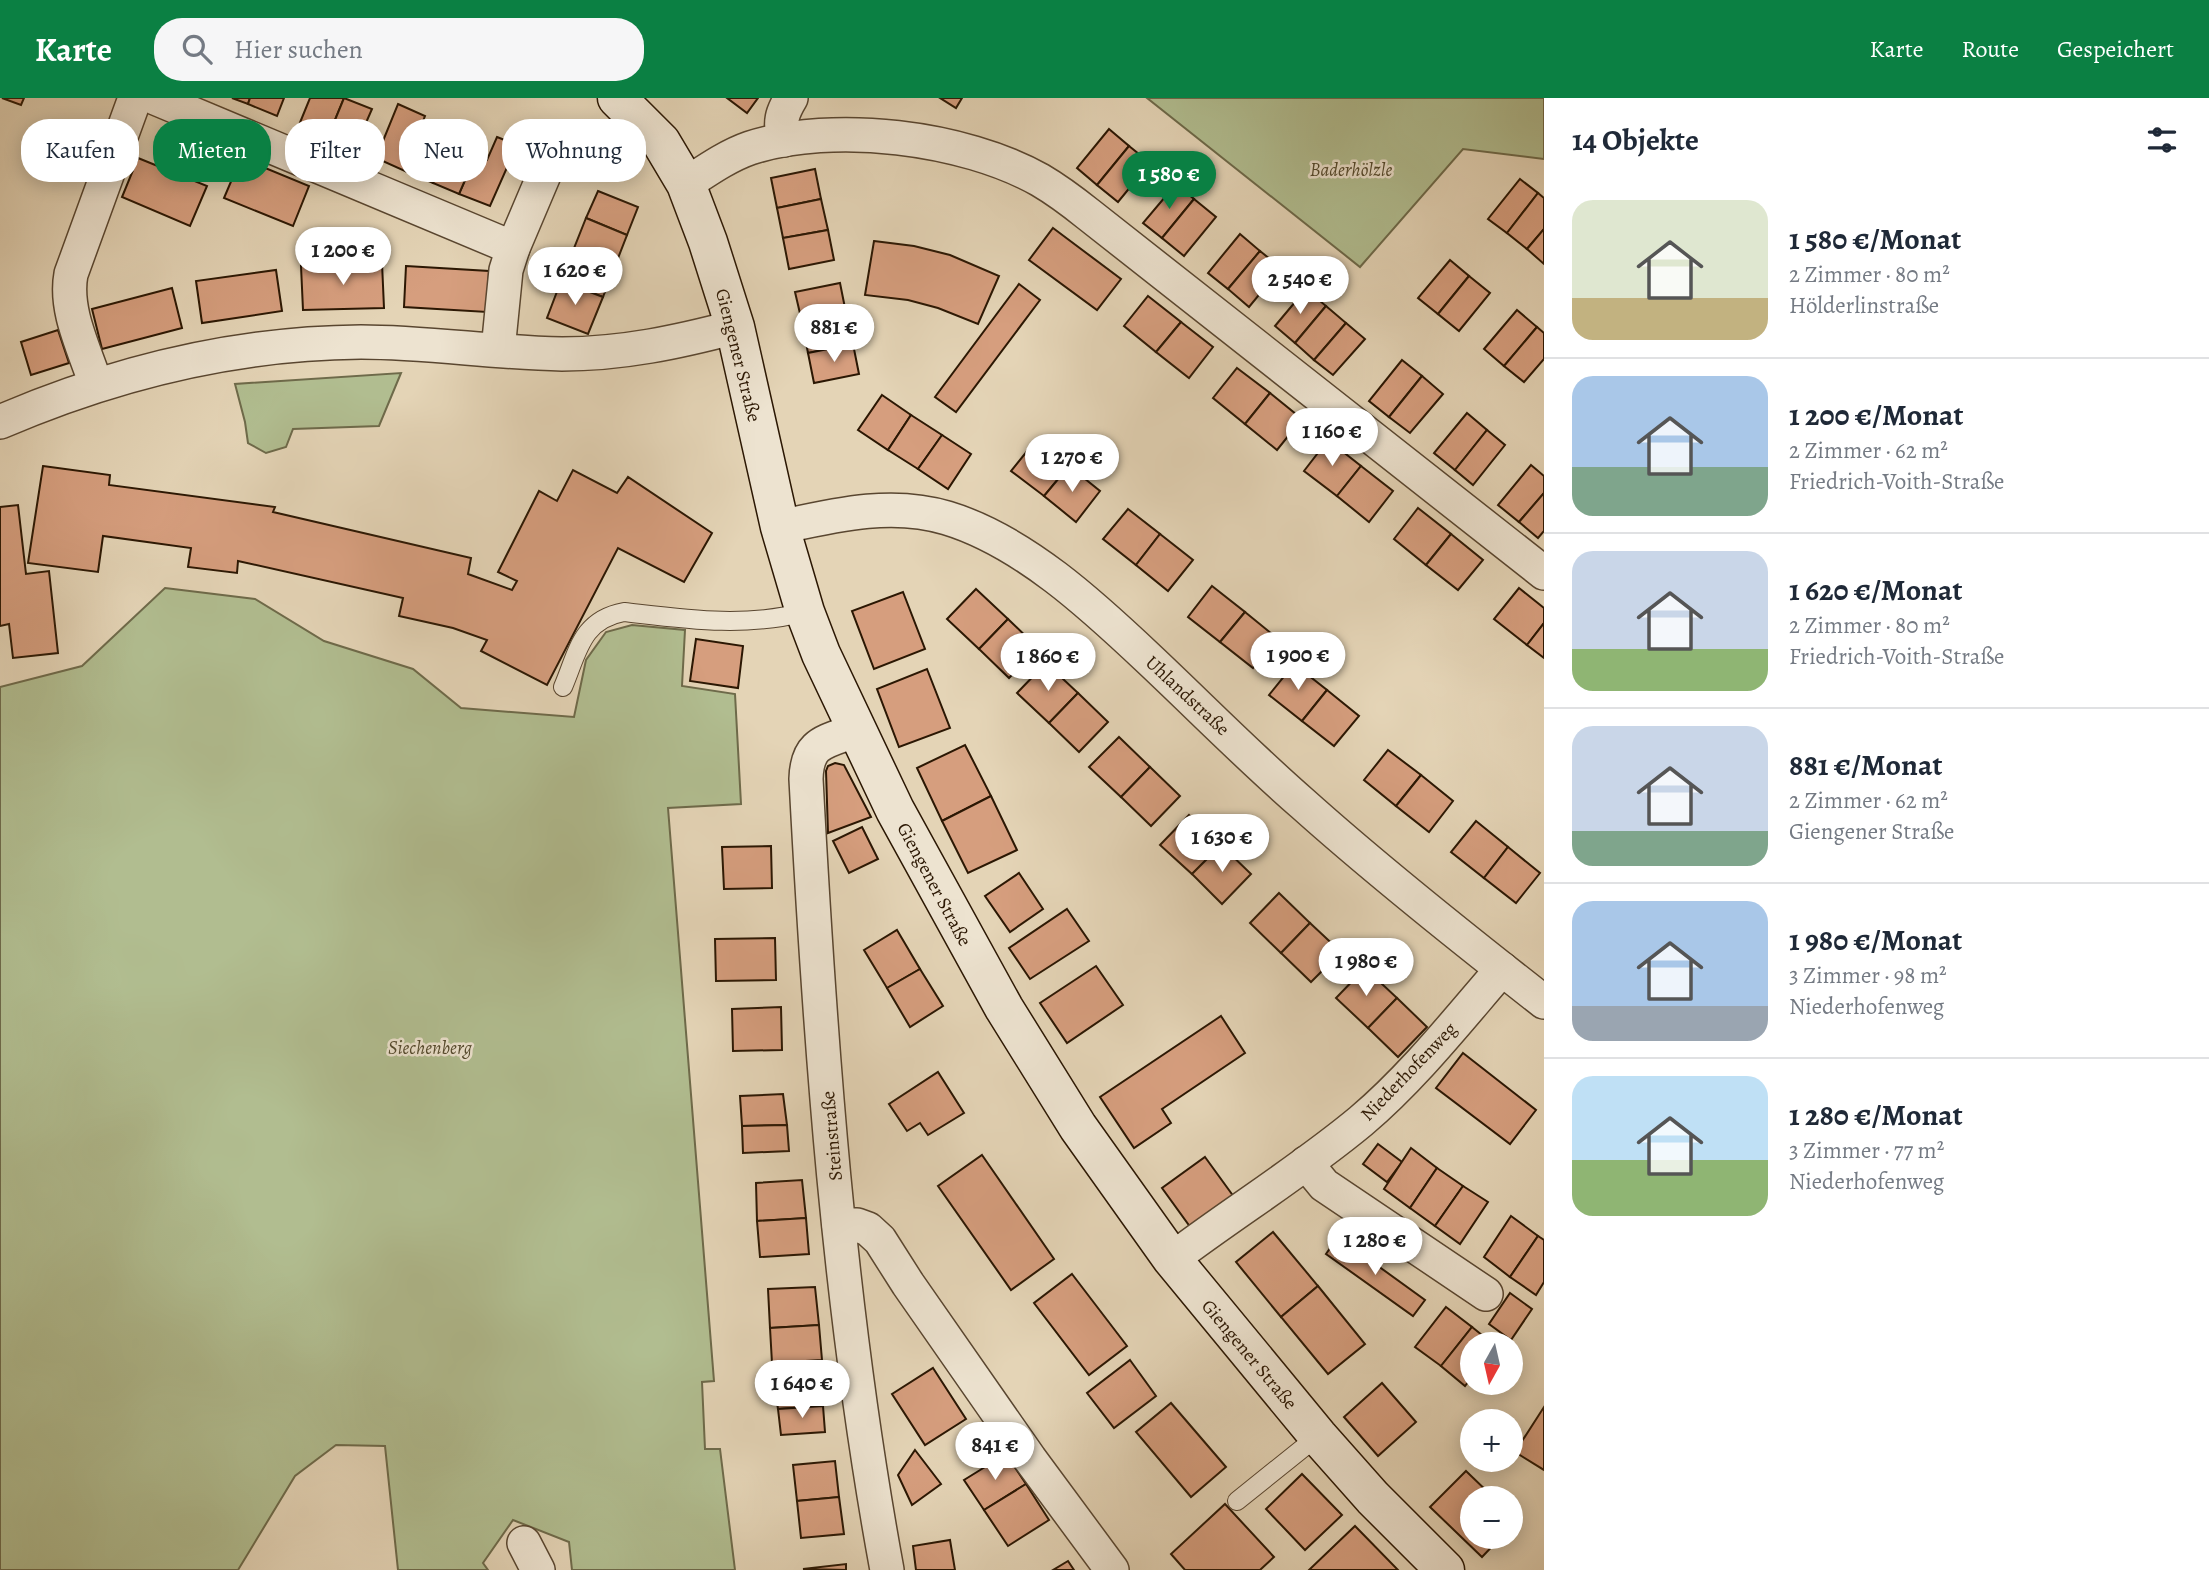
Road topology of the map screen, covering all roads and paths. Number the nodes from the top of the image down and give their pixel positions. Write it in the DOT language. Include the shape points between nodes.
graph roads {
  1 [pos="135,98"];
  2 [pos="155,98"];
  3 [pos="617,98"];
  4 [pos="792,98"];
  5 [pos="783,140"];
  6 [pos="541,182"];
  7 [pos="686,184"];
  8 [pos="513,248"];
  9 [pos="735,327"];
  10 [pos="498,350"];
  11 [pos="96,385"];
  12 [pos="0,422"];
  13 [pos="780,527"];
  14 [pos="1544,573"];
  15 [pos="805,612"];
  16 [pos="563,687"];
  17 [pos="857,730"];
  18 [pos="1502,970"];
  19 [pos="1544,1002"];
  20 [pos="1306,1163"];
  21 [pos="839,1225"];
  22 [pos="1172,1259"];
  23 [pos="1486,1294"];
  24 [pos="1318,1436"];
  25 [pos="1237,1501"];
  26 [pos="887,1570"];
  27 [pos="1112,1570"];
  28 [pos="1445,1570"];
  1 -- 11 [label="street" via="69,286 70,305"];
  2 -- 8 [label="street"];
  3 -- 7 [label="main road, Giengener Straße" via="661,142"];
  4 -- 5 [label="street" via="781,116"];
  5 -- 7 [label="street" via="732,155"];
  5 -- 14 [label="street" via="832,135 906,139 981,157 1038,179"];
  6 -- 8 [label="street"];
  7 -- 9 [label="main road, Giengener Straße"];
  8 -- 10 [label="street"];
  9 -- 10 [label="street" via="623,351"];
  9 -- 13 [label="main road, Giengener Straße"];
  10 -- 11 [label="street" via="389,342 305,344 215,355"];
  11 -- 12 [label="street"];
  13 -- 15 [label="main road, Giengener Straße"];
  13 -- 18 [label="street, Uhlandstraße" via="903,510 949,519 1041,567 1100,612 1303,804"];
  15 -- 16 [label="lane" via="728,623 624,612 607,615 584,638"];
  15 -- 17 [label="main road, Giengener Straße"];
  17 -- 21 [label="street, Steinstraße" via="819,745 806,768"];
  17 -- 22 [label="main road, Giengener Straße" via="924,865 1004,1008 1078,1126"];
  18 -- 19 [label="street, Uhlandstraße"];
  18 -- 20 [label="street, Niederhofenweg" via="1399,1086"];
  20 -- 22 [label="street, Niederhofenweg"];
  20 -- 23 [label="street" via="1324,1185"];
  21 -- 26 [label="street, Steinstraße" via="866,1449"];
  21 -- 27 [label="street" via="868,1229 880,1240"];
  22 -- 24 [label="main road, Giengener Straße"];
  24 -- 25 [label="lane"];
  24 -- 28 [label="main road, Giengener Straße"];
}
